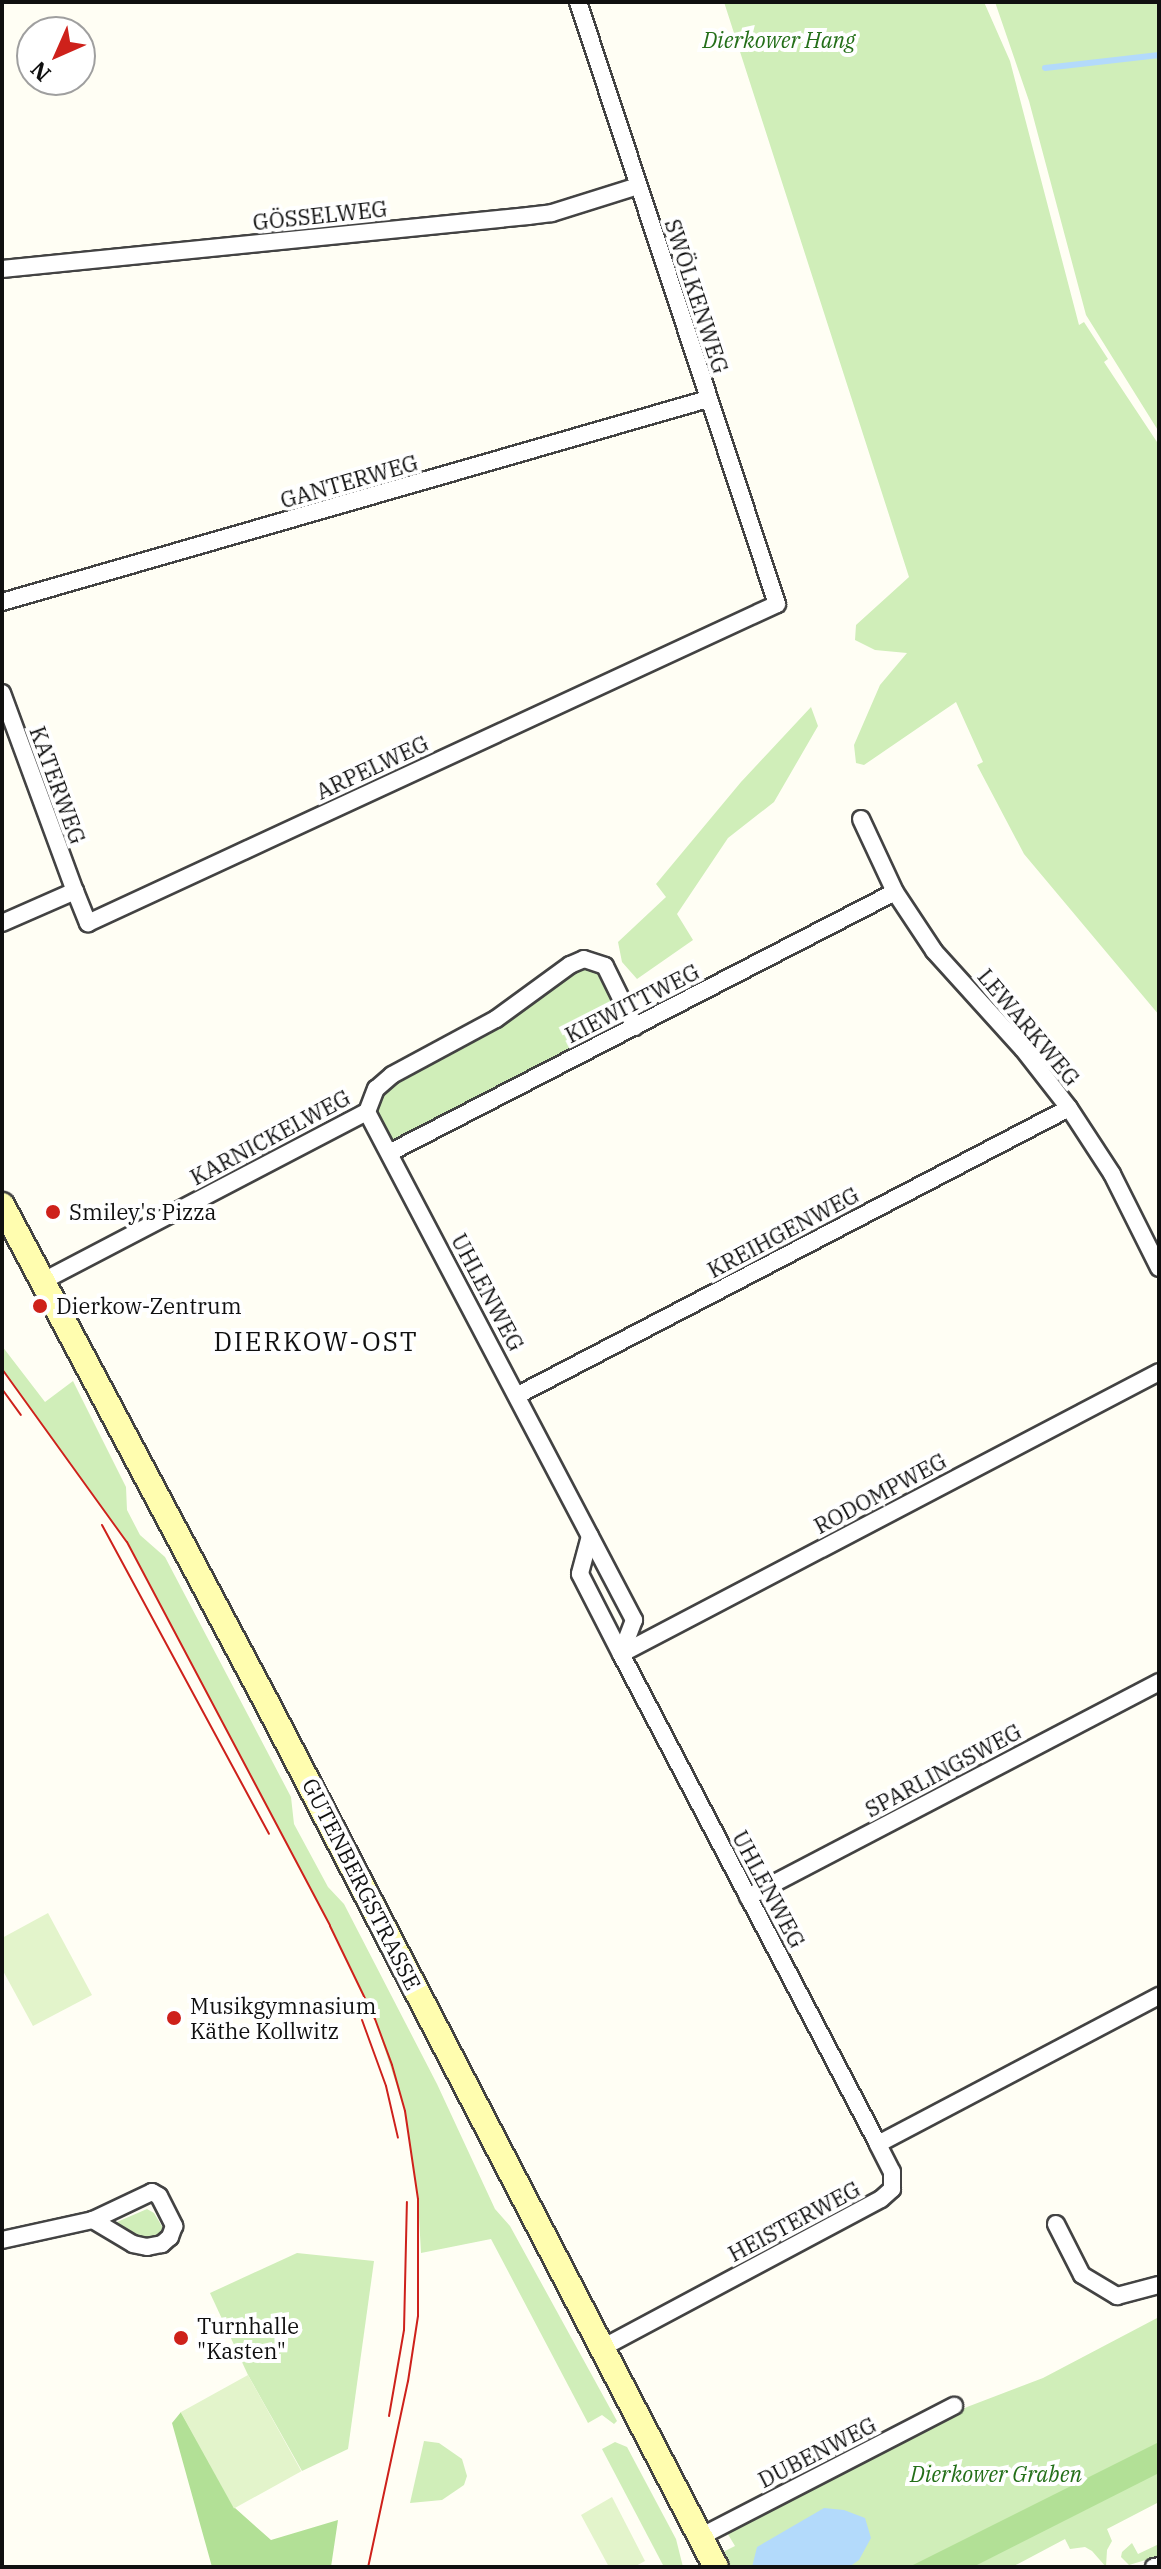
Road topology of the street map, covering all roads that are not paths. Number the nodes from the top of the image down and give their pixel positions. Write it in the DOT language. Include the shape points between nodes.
graph roads {
  1 [pos="578,2"];
  2 [pos="638,186"];
  3 [pos="2,269"];
  4 [pos="708,399"];
  5 [pos="2,602"];
  6 [pos="777,604"];
  7 [pos="2,693"];
  8 [pos="861,819"];
  9 [pos="75,891"];
  10 [pos="895,892"];
  11 [pos="2,923"];
  12 [pos="635,1027"];
  13 [pos="1069,1108"];
  14 [pos="367,1112"];
  15 [pos="389,1153"];
  16 [pos="2,1205"];
  17 [pos="1159,1268"];
  18 [pos="45,1280"];
  19 [pos="1159,1372"];
  20 [pos="518,1395"];
  21 [pos="590,1536"];
  22 [pos="621,1654"];
  23 [pos="1159,1682"];
  24 [pos="748,1897"];
  25 [pos="1159,1996"];
  26 [pos="878,2144"];
  27 [pos="93,2220"];
  28 [pos="1056,2224"];
  29 [pos="2,2240"];
  30 [pos="1159,2285"];
  31 [pos="602,2348"];
  32 [pos="954,2406"];
  33 [pos="708,2552"];
  1 -- 2 [label="street, SWÖLKENWEG"];
  2 -- 3 [label="street, GÖSSELWEG" via="552,213"];
  2 -- 4 [label="street, SWÖLKENWEG"];
  4 -- 5 [label="street, GANTERWEG"];
  4 -- 6 [label="street, SWÖLKENWEG"];
  6 -- 9 [label="street, ARPELWEG" via="88,923"];
  7 -- 9 [label="street, KATERWEG"];
  8 -- 10 [label="street, LEWARKWEG"];
  9 -- 11 [label="street"];
  10 -- 12 [label="street, KIEWITTWEG"];
  10 -- 13 [label="street, LEWARKWEG" via="934,951"];
  12 -- 14 [label="street, KARNICKELWEG" via="605,966 584,959 496,1019 392,1075 376,1089"];
  12 -- 15 [label="street, KIEWITTWEG"];
  13 -- 17 [label="street, LEWARKWEG" via="1125,1198"];
  13 -- 20 [label="street, KREIHGENWEG"];
  14 -- 15 [label="street, UHLENWEG"];
  14 -- 18 [label="street, KARNICKELWEG"];
  15 -- 20 [label="street, UHLENWEG"];
  16 -- 18 [label="street, GUTENBERGSTRASSE"];
  18 -- 31 [label="street, GUTENBERGSTRASSE"];
  19 -- 22 [label="street, RODOMPWEG"];
  20 -- 21 [label="street, UHLENWEG"];
  21 -- 22 [label="street, UHLENWEG" via="580,1574"];
  21 -- 22 [label="street, UHLENWEG" via="634,1620"];
  22 -- 24 [label="street, UHLENWEG"];
  23 -- 24 [label="street, SPARLINGSWEG"];
  24 -- 26 [label="street, UHLENWEG"];
  25 -- 26 [label="street"];
  26 -- 31 [label="street, HEISTERWEG" via="892,2172 892,2189 881,2199"];
  27 -- 27 [label="street" via="152,2192 174,2226 162,2244 147,2247"];
  27 -- 29 [label="street"];
  28 -- 30 [label="street" via="1082,2275 1117,2296"];
  31 -- 33 [label="street, GUTENBERGSTRASSE"];
  32 -- 33 [label="street, DUBENWEG"];
}
